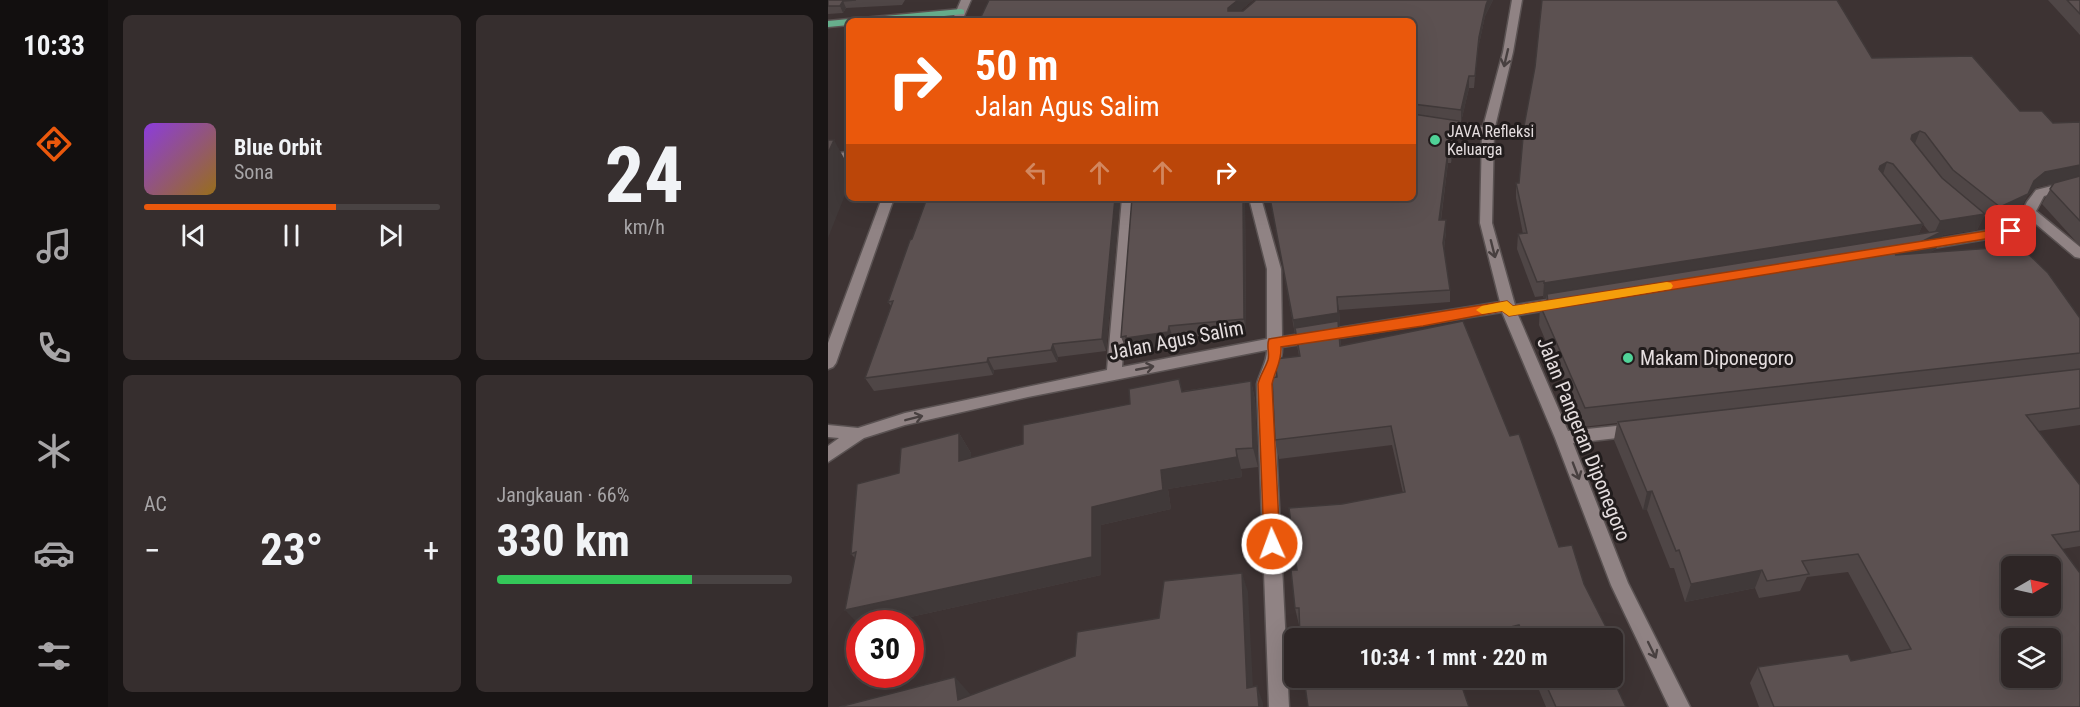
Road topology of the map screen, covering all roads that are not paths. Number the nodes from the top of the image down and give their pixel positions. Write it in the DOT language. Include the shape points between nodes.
graph roads {
  1 [pos="966,0"];
  2 [pos="1517,0"];
  3 [pos="959,17"];
  4 [pos="935,18"];
  5 [pos="846,22"];
  6 [pos="828,24"];
  7 [pos="1416,121"];
  8 [pos="1488,130"];
  9 [pos="846,156"];
  10 [pos="828,158"];
  11 [pos="2080,183"];
  12 [pos="887,201"];
  13 [pos="1128,201"];
  14 [pos="1256,201"];
  15 [pos="2031,213"];
  16 [pos="1976,219"];
  17 [pos="1993,234"];
  18 [pos="1906,248"];
  19 [pos="2080,254"];
  20 [pos="1579,300"];
  21 [pos="1508,308"];
  22 [pos="1275,351"];
  23 [pos="828,363"];
  24 [pos="1114,374"];
  25 [pos="1646,429"];
  26 [pos="828,431"];
  27 [pos="858,434"];
  28 [pos="1563,438"];
  29 [pos="828,455"];
  30 [pos="1279,707"];
  31 [pos="1680,707"];
  1 -- 3 [label="street"];
  2 -- 8 [label="street, Jalan Pangeran Diponegoro, one-way"];
  3 -- 4 [label="main road"];
  5 -- 6 [label="main road"];
  7 -- 8 [label="street"];
  8 -- 21 [label="street, Jalan Pangeran Diponegoro, one-way" via="1486,223"];
  9 -- 10 [label="street"];
  11 -- 15 [label="street" via="2040,193"];
  12 -- 23 [label="street"];
  13 -- 24 [label="street"];
  14 -- 22 [label="street" via="1274,269"];
  15 -- 17 [label="street" via="2021,226"];
  15 -- 19 [label="street"];
  16 -- 17 [label="street"];
  17 -- 18 [label="street" via="1926,240"];
  20 -- 21 [label="street, Jalan Agus Salim"];
  21 -- 22 [label="street, Jalan Agus Salim"];
  21 -- 28 [label="street, Jalan Pangeran Diponegoro"];
  24 -- 22 [label="street, Jalan Agus Salim, one-way"];
  22 -- 30 [label="street" via="1265,384"];
  27 -- 24 [label="street, Jalan Agus Salim, one-way" via="1028,390"];
  25 -- 28 [label="street"];
  26 -- 27 [label="street"];
  27 -- 29 [label="street"];
  28 -- 31 [label="street, Jalan Pangeran Diponegoro, one-way" via="1620,585"];
}
